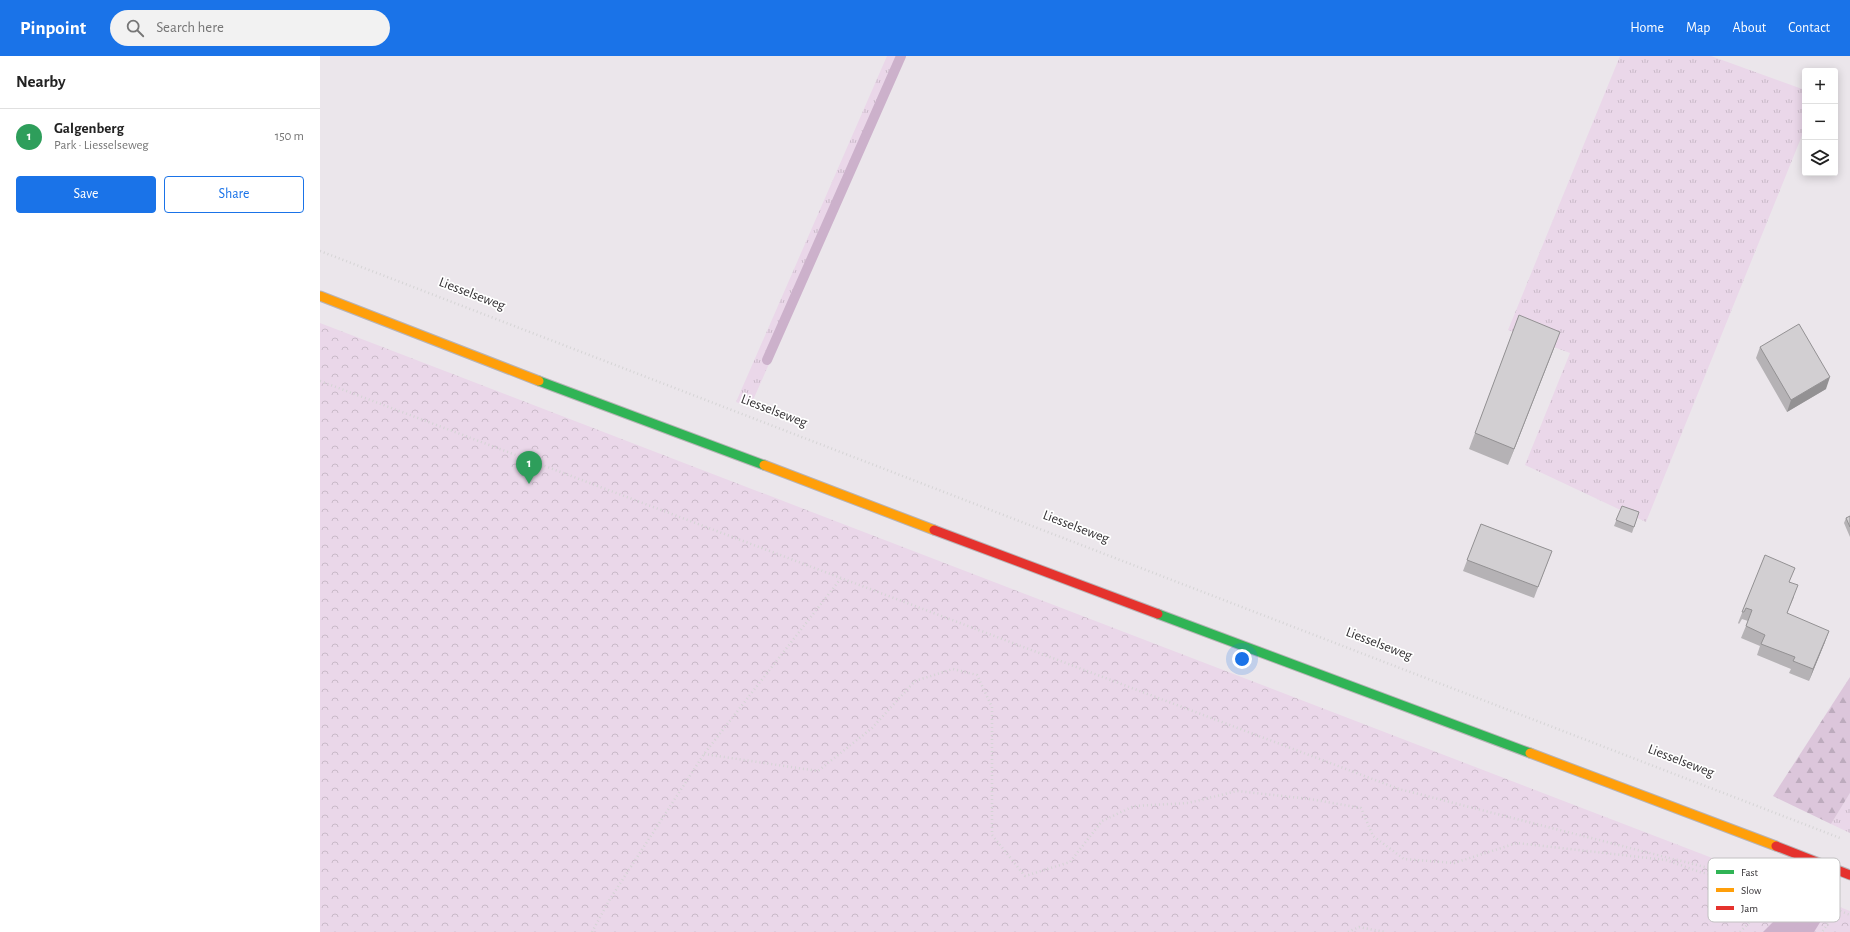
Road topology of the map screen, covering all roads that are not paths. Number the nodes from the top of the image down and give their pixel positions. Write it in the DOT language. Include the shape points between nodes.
graph roads {
  1 [pos="320,296"];
  2 [pos="1809,858"];
  3 [pos="1840,872"];
  4 [pos="1850,876"];
  1 -- 2 [label="main road" via="520,374"];
  3 -- 4 [label="main road"];
}
